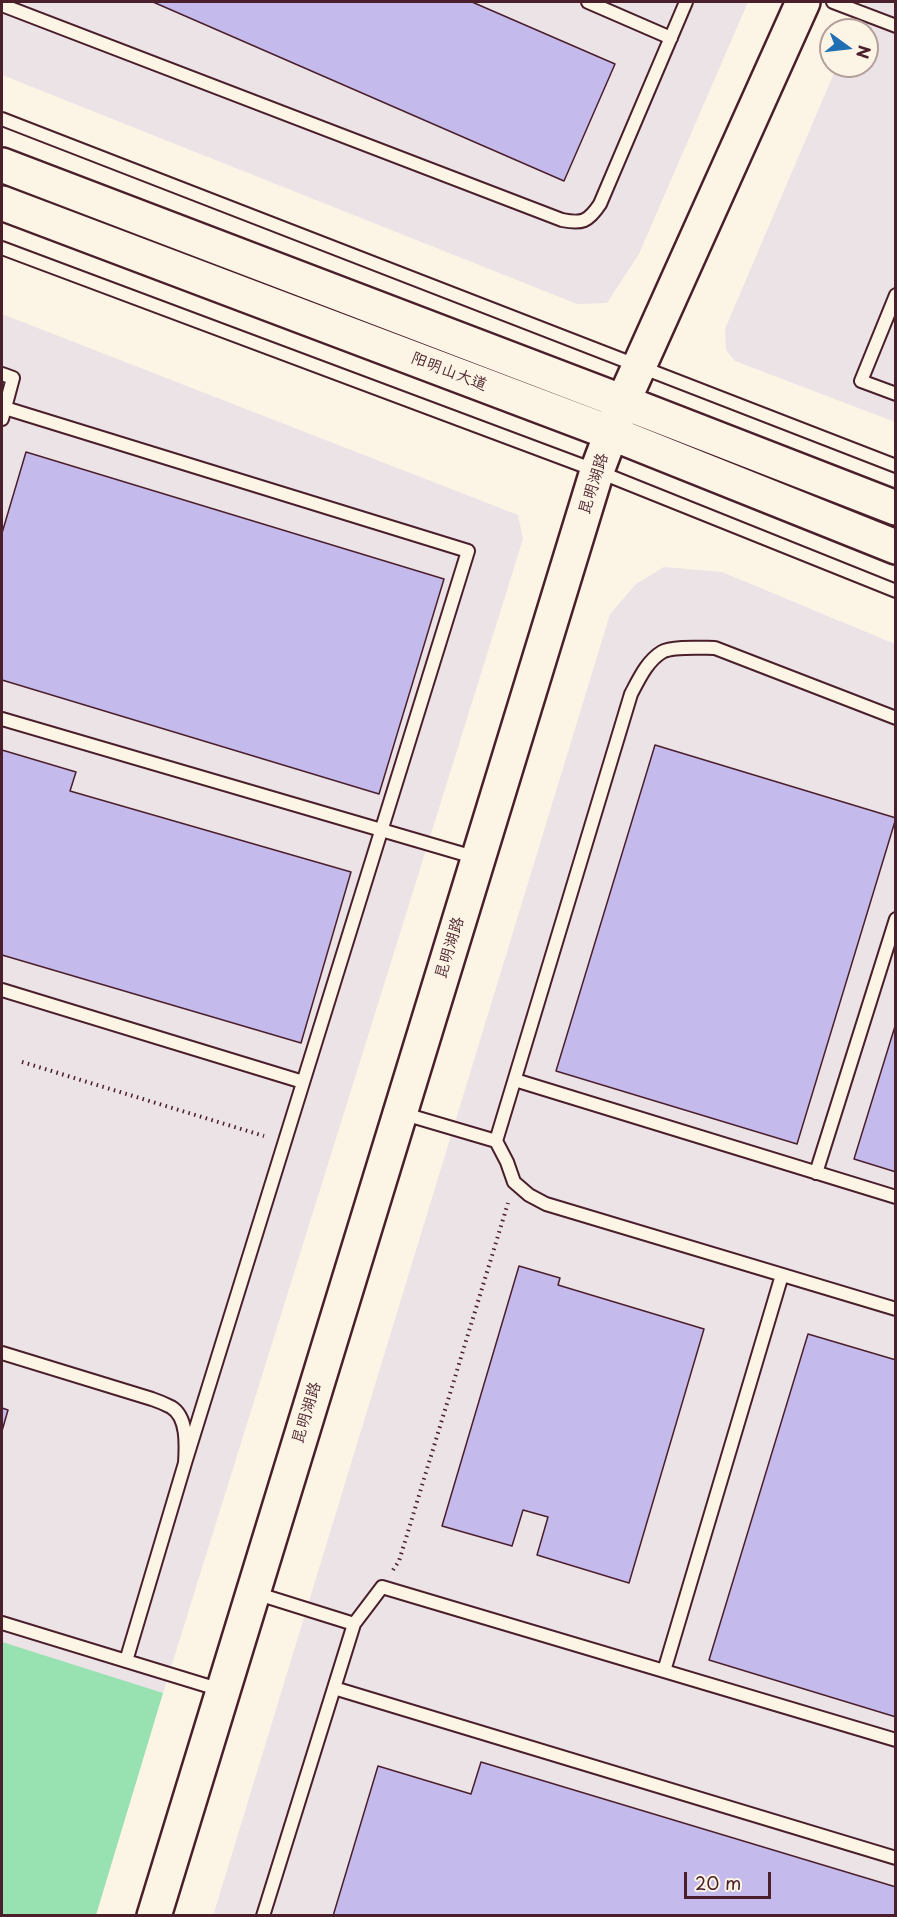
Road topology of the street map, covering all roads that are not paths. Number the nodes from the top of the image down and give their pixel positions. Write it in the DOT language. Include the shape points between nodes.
graph roads {
  1 [pos="588,2"];
  2 [pos="686,2"];
  3 [pos="803,2"];
  4 [pos="833,2"];
  5 [pos="2,5"];
  6 [pos="896,26"];
  7 [pos="671,38"];
  8 [pos="2,119"];
  9 [pos="2,165"];
  10 [pos="2,203"];
  11 [pos="2,248"];
  12 [pos="896,295"];
  13 [pos="639,367"];
  14 [pos="2,374"];
  15 [pos="896,394"];
  16 [pos="623,402"];
  17 [pos="3,413"];
  18 [pos="611,434"];
  19 [pos="896,466"];
  20 [pos="597,471"];
  21 [pos="896,508"];
  22 [pos="896,547"];
  23 [pos="896,591"];
  24 [pos="896,718"];
  25 [pos="2,719"];
  26 [pos="382,830"];
  27 [pos="478,858"];
  28 [pos="896,919"];
  29 [pos="2,990"];
  30 [pos="514,1080"];
  31 [pos="303,1082"];
  32 [pos="400,1113"];
  33 [pos="496,1142"];
  34 [pos="816,1173"];
  35 [pos="896,1197"];
  36 [pos="782,1275"];
  37 [pos="896,1309"];
  38 [pos="2,1353"];
  39 [pos="185,1463"];
  40 [pos="252,1592"];
  41 [pos="2,1623"];
  42 [pos="354,1624"];
  43 [pos="126,1661"];
  44 [pos="664,1671"];
  45 [pos="334,1688"];
  46 [pos="222,1690"];
  47 [pos="896,1740"];
  48 [pos="896,1858"];
  49 [pos="154,1916"];
  50 [pos="263,1916"];
  1 -- 7 [label="lane"];
  2 -- 7 [label="lane"];
  3 -- 13 [label="street, 昆明湖路"];
  4 -- 6 [label="lane"];
  5 -- 7 [label="lane" via="578,223 592,216 600,204"];
  8 -- 13 [label="lane"];
  9 -- 16 [label="street, 阳明山大道"];
  10 -- 18 [label="street, 阳明山大道"];
  11 -- 20 [label="lane"];
  12 -- 15 [label="lane" via="861,381"];
  13 -- 16 [label="street, 昆明湖路"];
  13 -- 19 [label="lane"];
  14 -- 17 [label="lane" via="13,378"];
  16 -- 18 [label="street, 昆明湖路"];
  16 -- 21 [label="street, 阳明山大道"];
  17 -- 26 [label="lane" via="468,551"];
  18 -- 20 [label="street, 昆明湖路"];
  18 -- 22 [label="street, 阳明山大道"];
  20 -- 23 [label="lane"];
  20 -- 27 [label="street, 昆明湖路"];
  24 -- 30 [label="lane" via="715,648 663,651 643,671 631,694"];
  25 -- 26 [label="lane"];
  26 -- 27 [label="lane"];
  26 -- 31 [label="lane"];
  27 -- 32 [label="street, 昆明湖路"];
  28 -- 34 [label="lane"];
  29 -- 31 [label="lane"];
  30 -- 33 [label="lane"];
  30 -- 34 [label="lane"];
  31 -- 39 [label="lane"];
  32 -- 33 [label="lane"];
  32 -- 40 [label="street, 昆明湖路"];
  33 -- 36 [label="lane" via="514,1182 546,1204"];
  34 -- 35 [label="lane"];
  36 -- 37 [label="lane"];
  36 -- 44 [label="lane"];
  38 -- 39 [label="lane" via="173,1408 186,1439"];
  39 -- 43 [label="lane"];
  40 -- 42 [label="lane"];
  40 -- 46 [label="street, 昆明湖路"];
  41 -- 43 [label="lane"];
  42 -- 44 [label="lane" via="382,1587"];
  42 -- 45 [label="lane"];
  43 -- 46 [label="lane"];
  44 -- 47 [label="lane"];
  45 -- 48 [label="lane"];
  45 -- 50 [label="lane"];
  46 -- 49 [label="street, 昆明湖路"];
}
